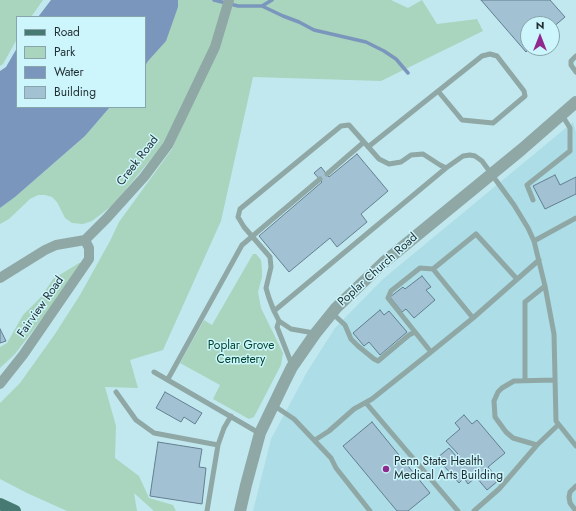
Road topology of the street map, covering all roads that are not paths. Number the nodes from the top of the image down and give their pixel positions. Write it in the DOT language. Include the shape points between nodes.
graph roads {
  1 [pos="228,4"];
  2 [pos="576,56"];
  3 [pos="576,72"];
  4 [pos="438,91"];
  5 [pos="576,102"];
  6 [pos="561,115"];
  7 [pos="364,142"];
  8 [pos="368,147"];
  9 [pos="446,168"];
  10 [pos="327,174"];
  11 [pos="491,174"];
  12 [pos="320,179"];
  13 [pos="533,200"];
  14 [pos="576,218"];
  15 [pos="252,236"];
  16 [pos="85,240"];
  17 [pos="534,240"];
  18 [pos="539,260"];
  19 [pos="433,269"];
  20 [pos="0,278"];
  21 [pos="517,279"];
  22 [pos="545,286"];
  23 [pos="274,311"];
  24 [pos="332,313"];
  25 [pos="473,318"];
  26 [pos="279,321"];
  27 [pos="415,332"];
  28 [pos="315,334"];
  29 [pos="430,352"];
  30 [pos="292,367"];
  31 [pos="154,372"];
  32 [pos="168,379"];
  33 [pos="525,380"];
  34 [pos="554,380"];
  35 [pos="0,384"];
  36 [pos="116,392"];
  37 [pos="366,403"];
  38 [pos="272,405"];
  39 [pos="231,416"];
  40 [pos="558,425"];
  41 [pos="260,433"];
  42 [pos="315,440"];
  43 [pos="538,445"];
  44 [pos="218,446"];
  45 [pos="576,446"];
  46 [pos="576,486"];
  47 [pos="0,504"];
  48 [pos="15,511"];
  49 [pos="207,511"];
  50 [pos="240,511"];
  51 [pos="370,511"];
  52 [pos="458,511"];
  53 [pos="474,511"];
  54 [pos="576,511"];
  1 -- 16 [label="street, Creek Road" via="214,47 168,145 144,177"];
  2 -- 3 [label="lane" via="570,61"];
  4 -- 4 [label="lane" via="482,56 490,54 497,56 524,91 525,96 493,123 462,120"];
  4 -- 8 [label="lane"];
  5 -- 6 [label="street, Poplar Church Road"];
  6 -- 11 [label="street, Poplar Church Road"];
  6 -- 13 [label="lane" via="570,128 570,151 527,185"];
  7 -- 8 [label="lane"];
  7 -- 10 [label="lane"];
  7 -- 15 [label="lane" via="349,125 341,126 240,209 238,217"];
  8 -- 9 [label="lane" via="379,159 389,164 401,162 411,155 423,154"];
  9 -- 11 [label="lane" via="463,156 470,155 482,161"];
  9 -- 23 [label="lane"];
  11 -- 17 [label="lane" via="514,205"];
  11 -- 24 [label="street, Poplar Church Road" via="383,263"];
  12 -- 15 [label="lane"];
  14 -- 17 [label="lane"];
  15 -- 23 [label="lane" via="270,257 271,268 266,288"];
  15 -- 32 [label="lane" via="242,245"];
  16 -- 20 [label="street" via="51,247"];
  16 -- 35 [label="street, Fairview Road" via="89,248 89,259"];
  17 -- 18 [label="lane"];
  18 -- 21 [label="lane"];
  18 -- 22 [label="lane"];
  19 -- 21 [label="lane" via="476,234"];
  19 -- 25 [label="lane"];
  19 -- 27 [label="lane" via="420,268 391,291 388,298"];
  21 -- 25 [label="lane"];
  22 -- 33 [label="lane" via="525,302"];
  22 -- 34 [label="lane" via="554,334"];
  23 -- 26 [label="lane"];
  24 -- 27 [label="lane" via="345,325 351,339 378,361"];
  24 -- 28 [label="street, Poplar Church Road"];
  25 -- 29 [label="lane"];
  26 -- 28 [label="lane" via="291,329"];
  26 -- 30 [label="lane" via="277,327"];
  27 -- 29 [label="lane"];
  28 -- 30 [label="street, Poplar Church Road"];
  29 -- 37 [label="lane"];
  30 -- 38 [label="street, Poplar Church Road"];
  31 -- 32 [label="lane"];
  32 -- 39 [label="lane"];
  33 -- 34 [label="lane"];
  33 -- 43 [label="lane" via="514,381 498,392 494,401 494,413 499,423 513,438"];
  34 -- 40 [label="lane" via="555,415"];
  36 -- 44 [label="lane" via="136,420 154,433"];
  37 -- 42 [label="lane" via="354,409"];
  37 -- 52 [label="lane"];
  38 -- 41 [label="street, Poplar Church Road"];
  38 -- 42 [label="lane" via="294,419"];
  39 -- 41 [label="lane"];
  39 -- 44 [label="lane"];
  40 -- 43 [label="lane"];
  40 -- 45 [label="lane"];
  41 -- 50 [label="street, Poplar Church Road"];
  42 -- 51 [label="lane"];
  43 -- 53 [label="lane" via="499,489"];
  44 -- 49 [label="lane"];
  46 -- 54 [label="lane" via="570,492 569,498"];
  47 -- 48 [label="main road"];
}
